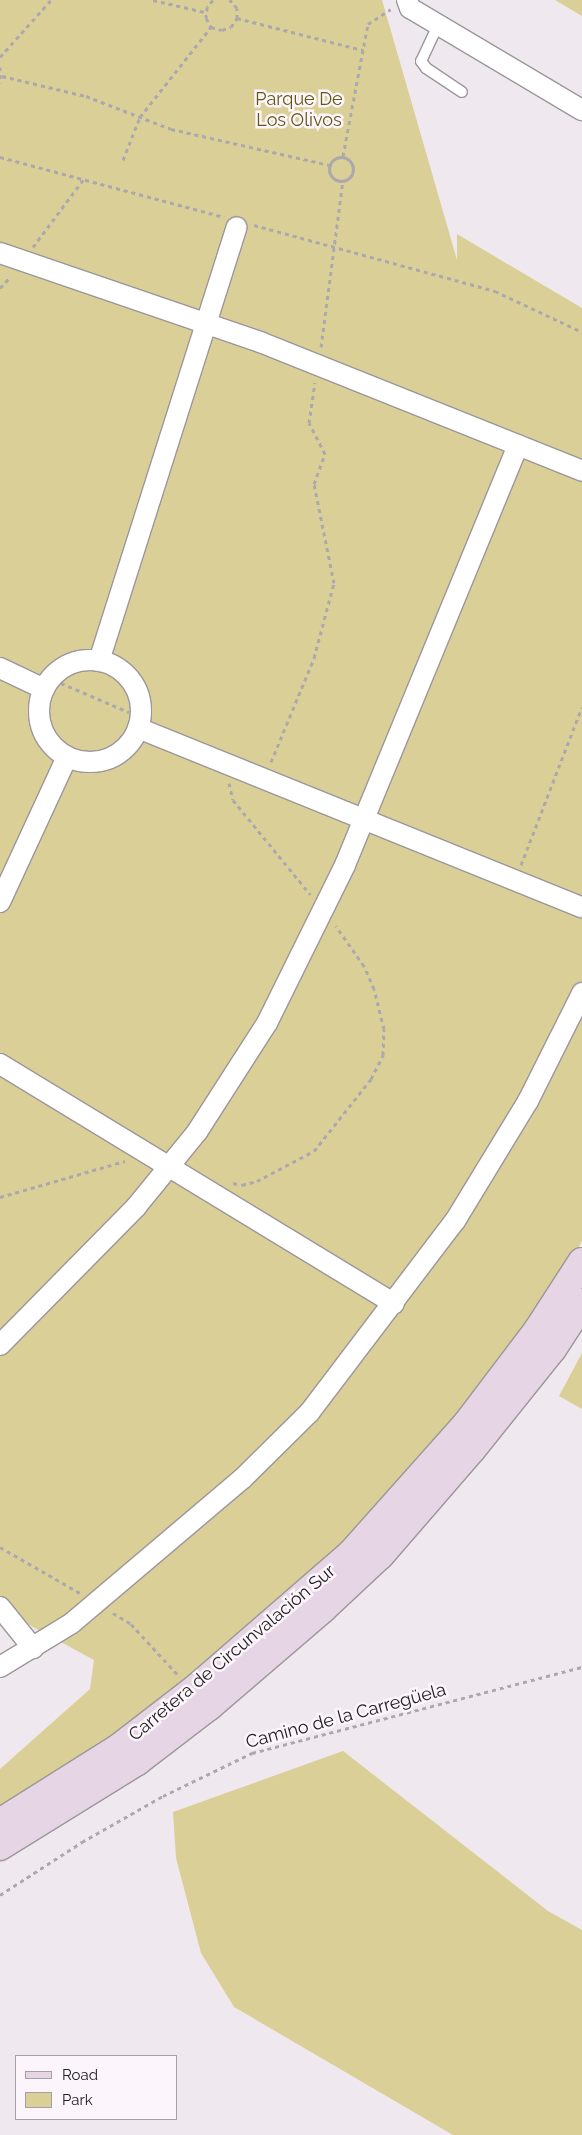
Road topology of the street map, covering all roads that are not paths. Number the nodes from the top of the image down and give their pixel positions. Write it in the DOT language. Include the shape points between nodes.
graph roads {
  1 [pos="402,2"];
  2 [pos="438,25"];
  3 [pos="462,92"];
  4 [pos="582,110"];
  5 [pos="236,227"];
  6 [pos="0,253"];
  7 [pos="207,323"];
  8 [pos="518,445"];
  9 [pos="582,470"];
  10 [pos="99,661"];
  11 [pos="0,668"];
  12 [pos="50,685"];
  13 [pos="138,722"];
  14 [pos="67,757"];
  15 [pos="364,819"];
  16 [pos="0,902"];
  17 [pos="582,907"];
  18 [pos="582,993"];
  19 [pos="0,1064"];
  20 [pos="169,1167"];
  21 [pos="582,1262"];
  22 [pos="582,1303"];
  23 [pos="394,1304"];
  24 [pos="0,1345"];
  25 [pos="0,1607"];
  26 [pos="33,1648"];
  27 [pos="0,1667"];
  28 [pos="0,1823"];
  29 [pos="0,1846"];
  1 -- 2 [label="street"];
  2 -- 3 [label="lane" via="421,61 426,68"];
  2 -- 4 [label="street"];
  5 -- 7 [label="street"];
  6 -- 7 [label="street"];
  7 -- 8 [label="street"];
  7 -- 10 [label="street"];
  8 -- 9 [label="street"];
  8 -- 15 [label="street"];
  10 -- 12 [label="street" via="84,660 67,665 54,675"];
  10 -- 13 [label="street" via="117,667 130,678 140,702"];
  11 -- 12 [label="street"];
  12 -- 14 [label="street" via="39,704 40,721 45,737"];
  13 -- 14 [label="street" via="130,743 103,761 86,762"];
  13 -- 15 [label="street"];
  14 -- 16 [label="street"];
  15 -- 17 [label="street"];
  15 -- 20 [label="street" via="345,865 267,1023 197,1132"];
  18 -- 23 [label="street" via="498,1154 456,1221"];
  19 -- 20 [label="street"];
  20 -- 23 [label="street"];
  20 -- 24 [label="street" via="123,1221"];
  21 -- 28 [label="street, Carretera de Circunvalación Sur" via="538,1330 467,1424 352,1552 198,1687 119,1748"];
  22 -- 29 [label="street, Carretera de Circunvalación Sur" via="552,1349 471,1450 380,1555 244,1678 137,1760"];
  23 -- 26 [label="street" via="309,1413 242,1479 72,1623"];
  25 -- 26 [label="street"];
  26 -- 27 [label="street"];
}
